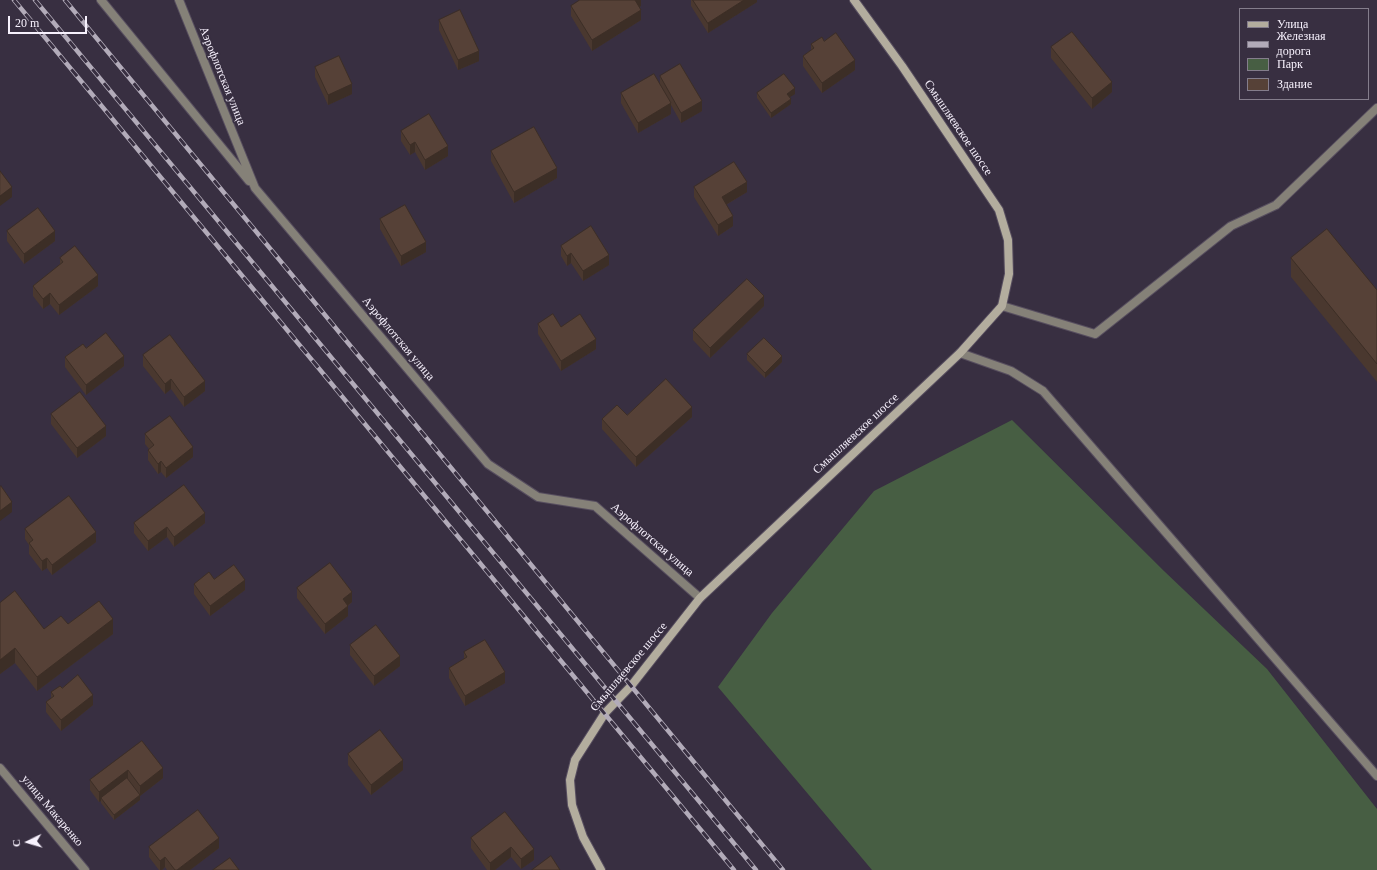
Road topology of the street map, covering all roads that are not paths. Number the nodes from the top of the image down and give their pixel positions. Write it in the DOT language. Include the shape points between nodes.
graph roads {
  1 [pos="101,0"];
  2 [pos="179,0"];
  3 [pos="854,0"];
  4 [pos="1377,108"];
  5 [pos="255,188"];
  6 [pos="1002,306"];
  7 [pos="960,353"];
  8 [pos="700,598"];
  9 [pos="0,768"];
  10 [pos="1377,776"];
  11 [pos="85,870"];
  12 [pos="601,870"];
  1 -- 5 [label="street"];
  2 -- 5 [label="street, Аэрофлотская улица"];
  3 -- 6 [label="street, Смышляевское шоссе" via="999,210 1008,240 1009,274"];
  4 -- 6 [label="street" via="1276,205 1231,226 1095,334"];
  5 -- 8 [label="street, Аэрофлотская улица" via="488,464 538,497 595,506"];
  6 -- 7 [label="street, Смышляевское шоссе"];
  7 -- 8 [label="street, Смышляевское шоссе"];
  7 -- 10 [label="street" via="1011,371 1043,391"];
  8 -- 12 [label="street, Смышляевское шоссе" via="631,686 605,713 575,760 570,780 572,805 583,837"];
  9 -- 11 [label="street, улица Макаренко"];
}
